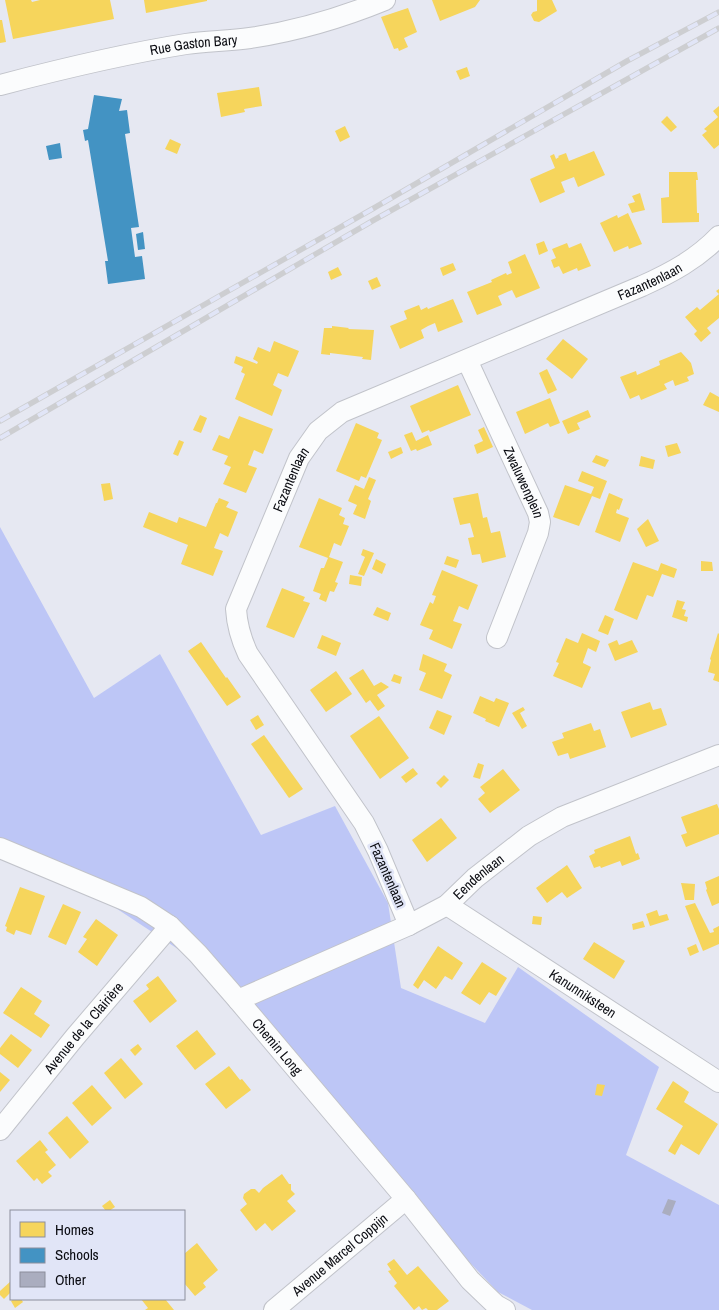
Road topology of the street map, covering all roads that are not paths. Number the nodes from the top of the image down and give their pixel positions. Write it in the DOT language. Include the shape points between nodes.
graph roads {
  1 [pos="385,0"];
  2 [pos="0,85"];
  3 [pos="719,236"];
  4 [pos="467,360"];
  5 [pos="497,638"];
  6 [pos="719,756"];
  7 [pos="0,848"];
  8 [pos="447,905"];
  9 [pos="409,925"];
  10 [pos="170,926"];
  11 [pos="238,1000"];
  12 [pos="719,1082"];
  13 [pos="0,1130"];
  14 [pos="406,1200"];
  15 [pos="274,1310"];
  16 [pos="505,1310"];
  1 -- 2 [label="street, Rue Gaston Bary" via="326,21 281,32 148,51"];
  3 -- 4 [label="street, Fazantenlaan" via="708,248 676,270"];
  4 -- 5 [label="street, Zwaluwenplein" via="540,522"];
  4 -- 9 [label="street, Fazantenlaan" via="342,412 318,431 299,458 236,609 240,637 248,654 364,823"];
  6 -- 8 [label="street, Eendenlaan" via="562,817 529,836 475,878"];
  7 -- 10 [label="street, Chemin Long" via="142,907"];
  8 -- 9 [label="street, Eendenlaan"];
  8 -- 12 [label="street, Kanunniksteen"];
  9 -- 11 [label="street, Eendenlaan"];
  10 -- 11 [label="street, Chemin Long"];
  10 -- 13 [label="street, Avenue de la Clairière"];
  11 -- 14 [label="street, Chemin Long"];
  14 -- 15 [label="street, Avenue Marcel Coppijn"];
  14 -- 16 [label="street, Chemin Long" via="470,1280"];
}
